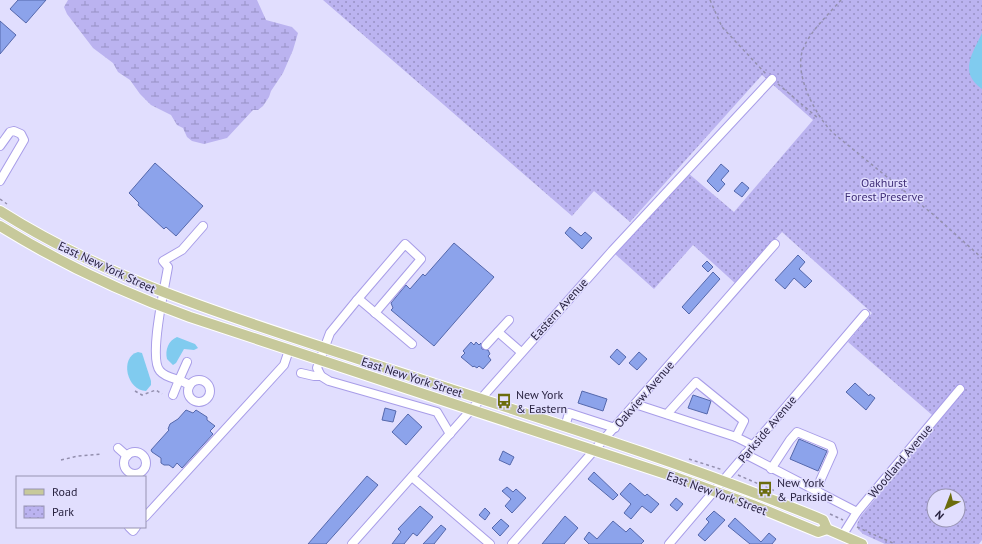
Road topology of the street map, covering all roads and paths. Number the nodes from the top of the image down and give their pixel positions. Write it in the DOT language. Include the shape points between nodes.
graph roads {
  1 [pos="710,0"];
  2 [pos="841,0"];
  3 [pos="772,79"];
  4 [pos="821,121"];
  5 [pos="0,146"];
  6 [pos="2,171"];
  7 [pos="0,181"];
  8 [pos="0,199"];
  9 [pos="12,207"];
  10 [pos="0,211"];
  11 [pos="0,226"];
  12 [pos="203,226"];
  13 [pos="775,244"];
  14 [pos="982,258"];
  15 [pos="164,294"];
  16 [pos="357,300"];
  17 [pos="162,307"];
  18 [pos="375,313"];
  19 [pos="865,314"];
  20 [pos="509,320"];
  21 [pos="498,332"];
  22 [pos="412,344"];
  23 [pos="486,344"];
  24 [pos="323,348"];
  25 [pos="289,350"];
  26 [pos="521,352"];
  27 [pos="319,361"];
  28 [pos="187,362"];
  29 [pos="301,373"];
  30 [pos="321,376"];
  31 [pos="179,380"];
  32 [pos="389,384"];
  33 [pos="190,385"];
  34 [pos="960,389"];
  35 [pos="135,391"];
  36 [pos="162,394"];
  37 [pos="174,395"];
  38 [pos="383,396"];
  39 [pos="427,396"];
  40 [pos="480,399"];
  41 [pos="635,404"];
  42 [pos="422,408"];
  43 [pos="471,410"];
  44 [pos="667,414"];
  45 [pos="565,427"];
  46 [pos="615,428"];
  47 [pos="450,434"];
  48 [pos="736,437"];
  49 [pos="604,440"];
  50 [pos="752,445"];
  51 [pos="118,448"];
  52 [pos="594,451"];
  53 [pos="101,454"];
  54 [pos="744,454"];
  55 [pos="127,456"];
  56 [pos="61,460"];
  57 [pos="771,469"];
  58 [pos="412,477"];
  59 [pos="724,480"];
  60 [pos="816,490"];
  61 [pos="715,491"];
  62 [pos="857,512"];
  63 [pos="146,516"];
  64 [pos="857,526"];
  65 [pos="827,529"];
  66 [pos="842,536"];
  67 [pos="352,544"];
  68 [pos="490,544"];
  69 [pos="512,544"];
  70 [pos="669,544"];
  71 [pos="862,544"];
  72 [pos="895,544"];
  1 -- 3 [label="path" via="722,27"];
  2 -- 4 [label="path" via="816,29 802,52 804,80"];
  3 -- 4 [label="path"];
  3 -- 26 [label="street, Eastern Avenue"];
  4 -- 14 [label="path"];
  5 -- 6 [label="street" via="10,132 14,131 21,134 24,140"];
  6 -- 7 [label="street"];
  8 -- 9 [label="path"];
  10 -- 15 [label="main road, East New York Street" via="75,253"];
  11 -- 17 [label="main road, East New York Street" via="87,274"];
  12 -- 15 [label="street" via="179,248 160,258 168,267"];
  13 -- 41 [label="street, Oakview Avenue"];
  15 -- 17 [label="street"];
  15 -- 24 [label="main road, East New York Street"];
  16 -- 18 [label="street"];
  16 -- 18 [label="street" via="405,244 421,259"];
  16 -- 24 [label="street" via="330,333"];
  17 -- 25 [label="main road, East New York Street"];
  17 -- 31 [label="street" via="158,323 156,363 159,371"];
  18 -- 22 [label="street"];
  19 -- 50 [label="street, Parkside Avenue"];
  20 -- 21 [label="street"];
  21 -- 23 [label="street"];
  21 -- 26 [label="street"];
  24 -- 27 [label="street"];
  24 -- 40 [label="main road, East New York Street"];
  25 -- 27 [label="main road, East New York Street"];
  25 -- 63 [label="street" via="284,365"];
  26 -- 40 [label="street, Eastern Avenue"];
  27 -- 30 [label="street" via="317,368"];
  27 -- 32 [label="main road, East New York Street"];
  28 -- 31 [label="street"];
  29 -- 30 [label="street"];
  30 -- 38 [label="street" via="329,381"];
  31 -- 33 [label="street"];
  31 -- 37 [label="street"];
  32 -- 38 [label="street"];
  32 -- 39 [label="main road, East New York Street"];
  34 -- 62 [label="street, Woodland Avenue"];
  35 -- 36 [label="path" via="142,395 156,390"];
  38 -- 42 [label="street"];
  39 -- 42 [label="street"];
  39 -- 43 [label="main road, East New York Street"];
  40 -- 43 [label="street, Eastern Avenue"];
  40 -- 45 [label="main road, East New York Street"];
  41 -- 44 [label="street"];
  41 -- 46 [label="street, Oakview Avenue"];
  42 -- 47 [label="street" via="437,412"];
  43 -- 47 [label="street, Eastern Avenue"];
  43 -- 52 [label="main road, East New York Street"];
  44 -- 48 [label="street"];
  44 -- 48 [label="street" via="696,382 744,421"];
  45 -- 46 [label="street" via="569,413"];
  45 -- 49 [label="main road, East New York Street"];
  46 -- 49 [label="street, Oakview Avenue"];
  47 -- 58 [label="street, Eastern Avenue"];
  48 -- 50 [label="street"];
  49 -- 52 [label="street, Oakview Avenue"];
  49 -- 59 [label="main road, East New York Street"];
  50 -- 54 [label="street, Parkside Avenue"];
  51 -- 55 [label="street"];
  52 -- 61 [label="main road, East New York Street"];
  52 -- 69 [label="street, Oakview Avenue"];
  53 -- 56 [label="path"];
  54 -- 57 [label="street"];
  54 -- 59 [label="street, Parkside Avenue"];
  57 -- 60 [label="street"];
  57 -- 60 [label="street" via="797,432 831,446 833,452"];
  58 -- 67 [label="street, Eastern Avenue"];
  58 -- 68 [label="street"];
  59 -- 61 [label="street, Parkside Avenue"];
  59 -- 65 [label="main road, East New York Street" via="823,520"];
  60 -- 62 [label="street"];
  61 -- 65 [label="main road, East New York Street" via="818,532"];
  61 -- 70 [label="street, Parkside Avenue"];
  62 -- 66 [label="street, Woodland Avenue"];
  64 -- 72 [label="path"];
  65 -- 66 [label="main road, East New York Street"];
  66 -- 71 [label="main road, East New York Street"];
}
